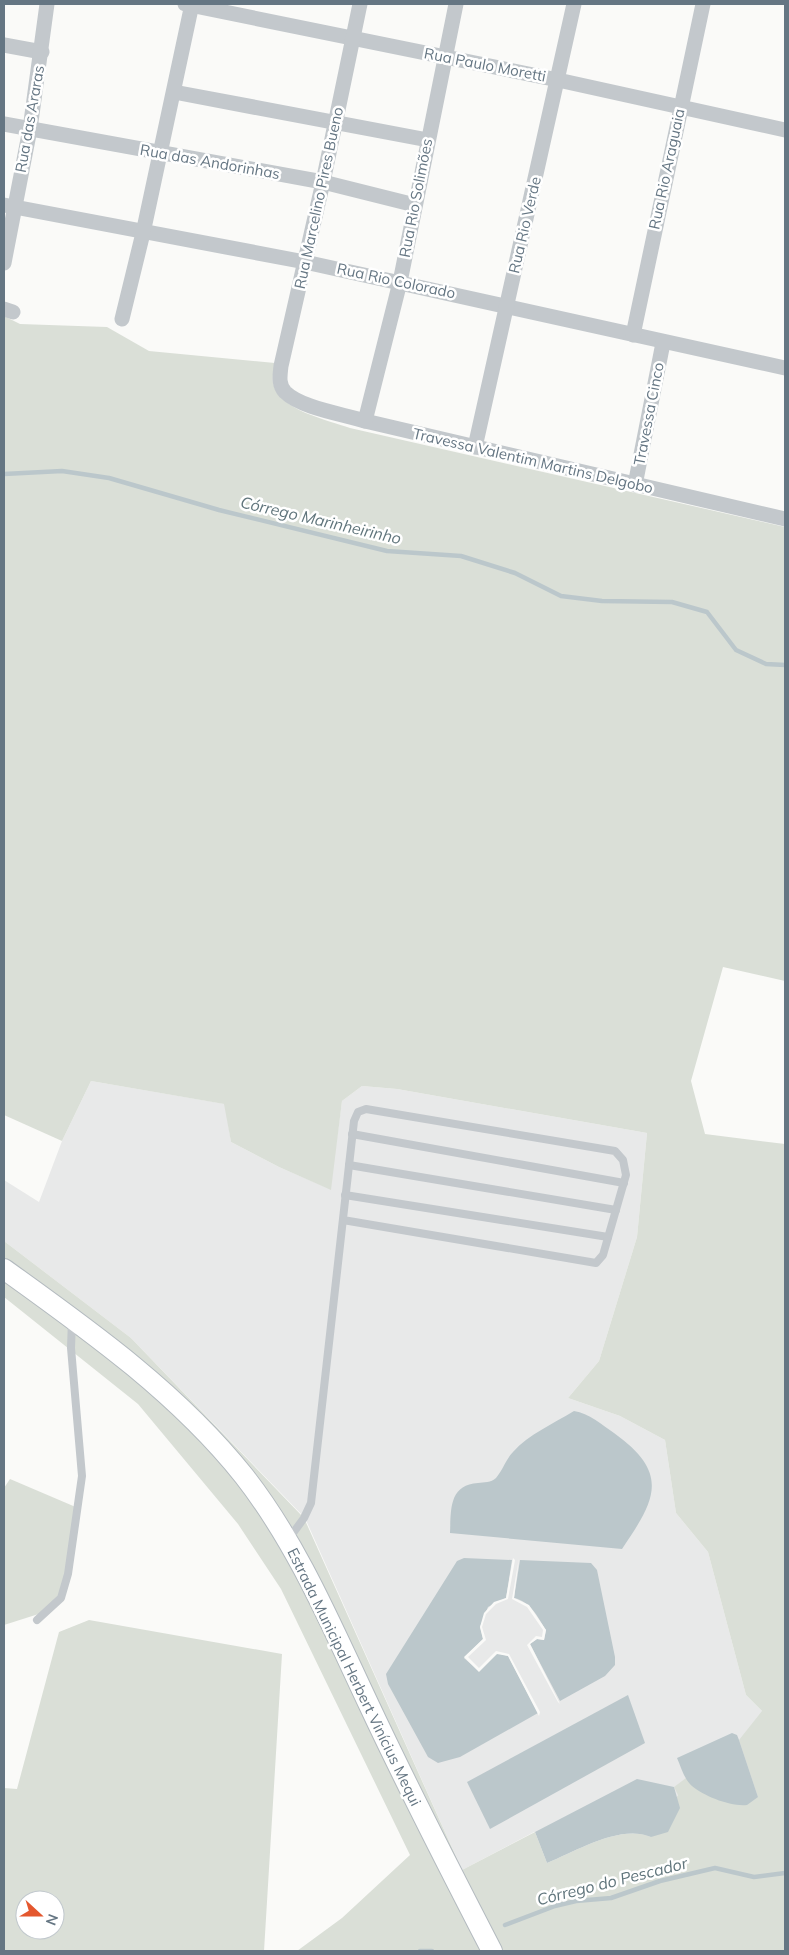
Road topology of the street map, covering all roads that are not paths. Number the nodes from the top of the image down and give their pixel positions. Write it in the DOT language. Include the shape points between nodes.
graph roads {
  1 [pos="47,4"];
  2 [pos="189,4"];
  3 [pos="360,4"];
  4 [pos="456,4"];
  5 [pos="574,4"];
  6 [pos="703,4"];
  7 [pos="352,39"];
  8 [pos="4,45"];
  9 [pos="42,52"];
  10 [pos="444,57"];
  11 [pos="558,80"];
  12 [pos="174,92"];
  13 [pos="680,107"];
  14 [pos="336,122"];
  15 [pos="4,124"];
  16 [pos="30,129"];
  17 [pos="785,130"];
  18 [pos="428,140"];
  19 [pos="159,154"];
  20 [pos="323,182"];
  21 [pos="415,205"];
  22 [pos="8,206"];
  23 [pos="143,233"];
  24 [pos="305,262"];
  25 [pos="4,263"];
  26 [pos="400,282"];
  27 [pos="507,306"];
  28 [pos="122,319"];
  29 [pos="633,335"];
  30 [pos="663,343"];
  31 [pos="785,368"];
  32 [pos="284,391"];
  33 [pos="365,421"];
  34 [pos="475,447"];
  35 [pos="635,485"];
  36 [pos="785,519"];
  37 [pos="352,1134"];
  38 [pos="349,1165"];
  39 [pos="624,1182"];
  40 [pos="345,1195"];
  41 [pos="616,1210"];
  42 [pos="342,1220"];
  43 [pos="608,1237"];
  44 [pos="4,1269"];
  45 [pos="72,1318"];
  46 [pos="288,1541"];
  47 [pos="37,1620"];
  48 [pos="492,1951"];
  1 -- 9 [label="street, Rua das Araras"];
  2 -- 7 [label="street, Rua Paulo Moretti"];
  2 -- 12 [label="street"];
  3 -- 7 [label="street, Rua Marcelino Pires Bueno"];
  4 -- 10 [label="street, Rua Rio Solimões"];
  5 -- 11 [label="street, Rua Rio Verde"];
  6 -- 13 [label="street, Rua Rio Araguaia"];
  7 -- 10 [label="street, Rua Paulo Moretti"];
  7 -- 14 [label="street, Rua Marcelino Pires Bueno"];
  8 -- 9 [label="street"];
  9 -- 16 [label="street, Rua das Araras"];
  10 -- 11 [label="street, Rua Paulo Moretti"];
  10 -- 18 [label="street, Rua Rio Solimões"];
  11 -- 13 [label="street, Rua Paulo Moretti"];
  11 -- 27 [label="street, Rua Rio Verde"];
  12 -- 14 [label="street"];
  12 -- 19 [label="street"];
  13 -- 17 [label="street, Rua Paulo Moretti"];
  13 -- 29 [label="street, Rua Rio Araguaia"];
  14 -- 18 [label="street"];
  14 -- 20 [label="street, Rua Marcelino Pires Bueno"];
  15 -- 16 [label="street, Rua das Andorinhas"];
  16 -- 19 [label="street, Rua das Andorinhas"];
  16 -- 22 [label="street, Rua das Araras"];
  18 -- 21 [label="street, Rua Rio Solimões"];
  19 -- 20 [label="street, Rua das Andorinhas"];
  19 -- 23 [label="street"];
  20 -- 21 [label="street, Rua das Andorinhas"];
  20 -- 24 [label="street, Rua Marcelino Pires Bueno"];
  21 -- 26 [label="street, Rua Rio Solimões"];
  22 -- 23 [label="street, Rua Rio Colorado"];
  22 -- 25 [label="street, Rua das Araras"];
  23 -- 24 [label="street, Rua Rio Colorado"];
  23 -- 28 [label="street"];
  24 -- 26 [label="street, Rua Rio Colorado"];
  24 -- 32 [label="street, Rua Marcelino Pires Bueno" via="281,366 279,380"];
  26 -- 27 [label="street, Rua Rio Colorado"];
  26 -- 33 [label="street, Rua Rio Solimões"];
  27 -- 29 [label="street, Rua Rio Colorado"];
  27 -- 34 [label="street, Rua Rio Verde"];
  29 -- 30 [label="street, Rua Rio Colorado"];
  30 -- 31 [label="street, Rua Rio Colorado"];
  30 -- 35 [label="street, Travessa Cinco"];
  32 -- 33 [label="street, Travessa Valentim Martins Delgobo" via="300,401"];
  33 -- 34 [label="street, Travessa Valentim Martins Delgobo"];
  34 -- 35 [label="street, Travessa Valentim Martins Delgobo"];
  35 -- 36 [label="street, Travessa Valentim Martins Delgobo"];
  37 -- 38 [label="lane"];
  37 -- 39 [label="lane"];
  37 -- 39 [label="lane" via="358,1112 366,1109 615,1151 623,1160"];
  38 -- 40 [label="lane"];
  38 -- 41 [label="lane"];
  39 -- 41 [label="lane"];
  40 -- 42 [label="lane"];
  40 -- 43 [label="lane"];
  41 -- 43 [label="lane"];
  42 -- 43 [label="lane" via="596,1263 603,1255"];
  42 -- 46 [label="lane" via="310,1503"];
  44 -- 45 [label="main road, Estrada Municipal Herbert Vinícius Mequi"];
  45 -- 46 [label="main road, Estrada Municipal Herbert Vinícius Mequi" via="176,1403 244,1476"];
  45 -- 47 [label="lane" via="71,1348 82,1476 68,1574 61,1598"];
  46 -- 48 [label="main road, Estrada Municipal Herbert Vinícius Mequi" via="309,1578 420,1814"];
}
